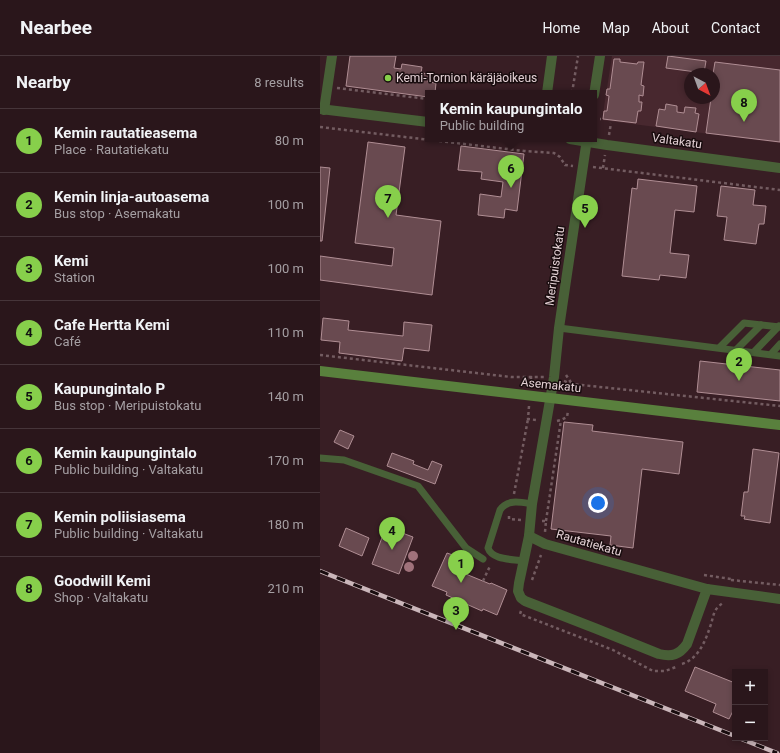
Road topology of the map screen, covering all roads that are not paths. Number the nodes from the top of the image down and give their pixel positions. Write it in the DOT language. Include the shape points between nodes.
graph roads {
  1 [pos="332,56"];
  2 [pos="552,56"];
  3 [pos="600,56"];
  4 [pos="547,90"];
  5 [pos="595,90"];
  6 [pos="322,110"];
  7 [pos="425,122"];
  8 [pos="597,141"];
  9 [pos="587,142"];
  10 [pos="780,168"];
  11 [pos="762,325"];
  12 [pos="779,327"];
  13 [pos="559,328"];
  14 [pos="780,344"];
  15 [pos="720,347"];
  16 [pos="737,350"];
  17 [pos="754,352"];
  18 [pos="771,354"];
  19 [pos="780,356"];
  20 [pos="320,371"];
  21 [pos="550,398"];
  22 [pos="780,425"];
  23 [pos="320,458"];
  24 [pos="532,504"];
  25 [pos="529,536"];
  26 [pos="483,560"];
  27 [pos="523,561"];
  28 [pos="707,589"];
  29 [pos="780,599"];
  1 -- 6 [label="street"];
  2 -- 4 [label="street"];
  3 -- 5 [label="street"];
  6 -- 7 [label="street"];
  8 -- 10 [label="street, Valtakatu"];
  9 -- 13 [label="street, Meripuistokatu"];
  11 -- 12 [label="lane"];
  11 -- 15 [label="lane" via="744,324"];
  11 -- 16 [label="lane"];
  12 -- 17 [label="lane"];
  13 -- 15 [label="lane"];
  13 -- 21 [label="street, Meripuistokatu"];
  14 -- 18 [label="lane"];
  15 -- 16 [label="lane"];
  16 -- 17 [label="lane"];
  17 -- 18 [label="lane"];
  18 -- 19 [label="lane"];
  20 -- 21 [label="main road, Asemakatu"];
  21 -- 22 [label="main road, Asemakatu"];
  21 -- 24 [label="street"];
  23 -- 26 [label="lane" via="344,460 418,486 466,548"];
  24 -- 25 [label="street"];
  24 -- 27 [label="lane" via="510,502 503,505 488,548 494,556"];
  25 -- 27 [label="street"];
  25 -- 28 [label="street, Rautatiekatu" via="545,544"];
  27 -- 28 [label="street" via="518,591 525,601 668,657 682,651 687,644"];
  28 -- 29 [label="street, Rautatiekatu"];
}
